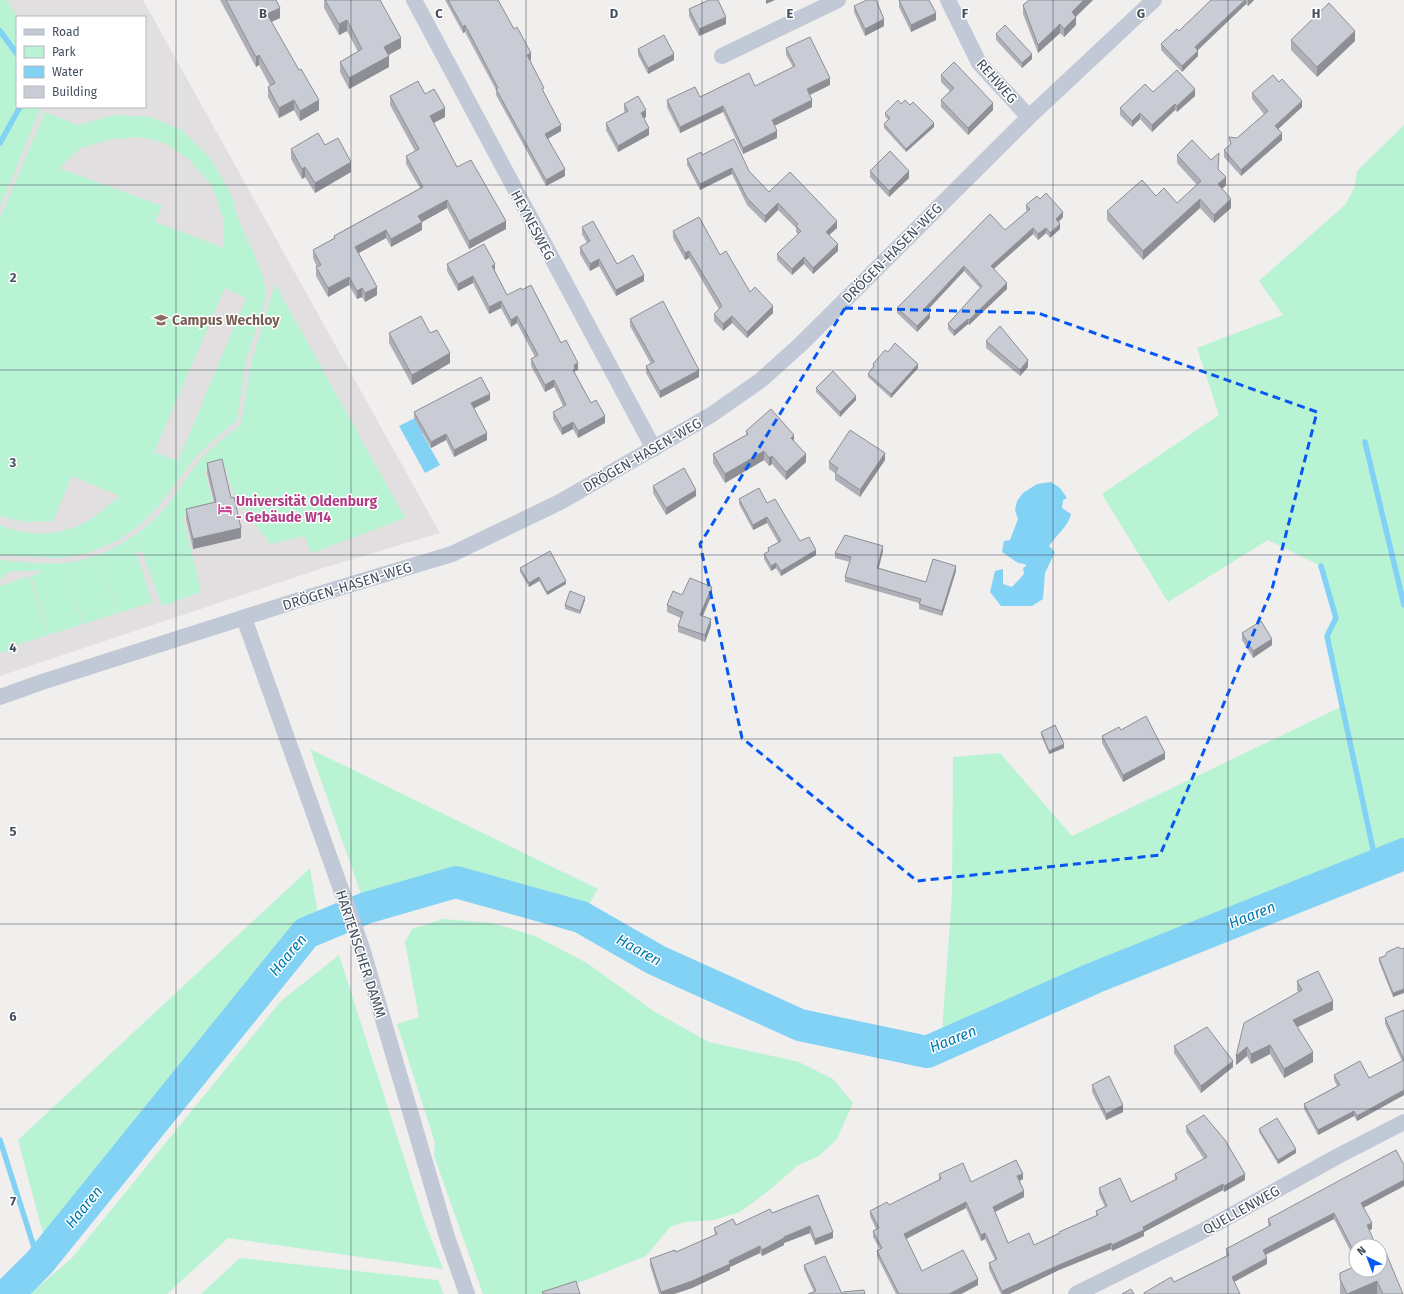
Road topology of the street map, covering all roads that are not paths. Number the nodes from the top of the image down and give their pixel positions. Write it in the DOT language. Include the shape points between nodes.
graph roads {
  1 [pos="414,0"];
  2 [pos="838,0"];
  3 [pos="948,0"];
  4 [pos="1154,0"];
  5 [pos="722,56"];
  6 [pos="1029,118"];
  7 [pos="654,449"];
  8 [pos="244,618"];
  9 [pos="0,697"];
  10 [pos="1404,1122"];
  11 [pos="467,1294"];
  12 [pos="1076,1294"];
  1 -- 7 [label="street, HEYNESWEG"];
  2 -- 5 [label="street"];
  3 -- 6 [label="street, REHWEG" via="979,63"];
  4 -- 6 [label="street, DRÖGEN-HASEN-WEG"];
  6 -- 7 [label="street, DRÖGEN-HASEN-WEG" via="810,335 766,375 711,415"];
  7 -- 8 [label="street, DRÖGEN-HASEN-WEG" via="543,511 452,554"];
  8 -- 9 [label="street, DRÖGEN-HASEN-WEG"];
  8 -- 11 [label="street, HARTENSCHER DAMM" via="360,943 447,1237"];
  10 -- 12 [label="street, QUELLENWEG" via="1200,1233"];
}
